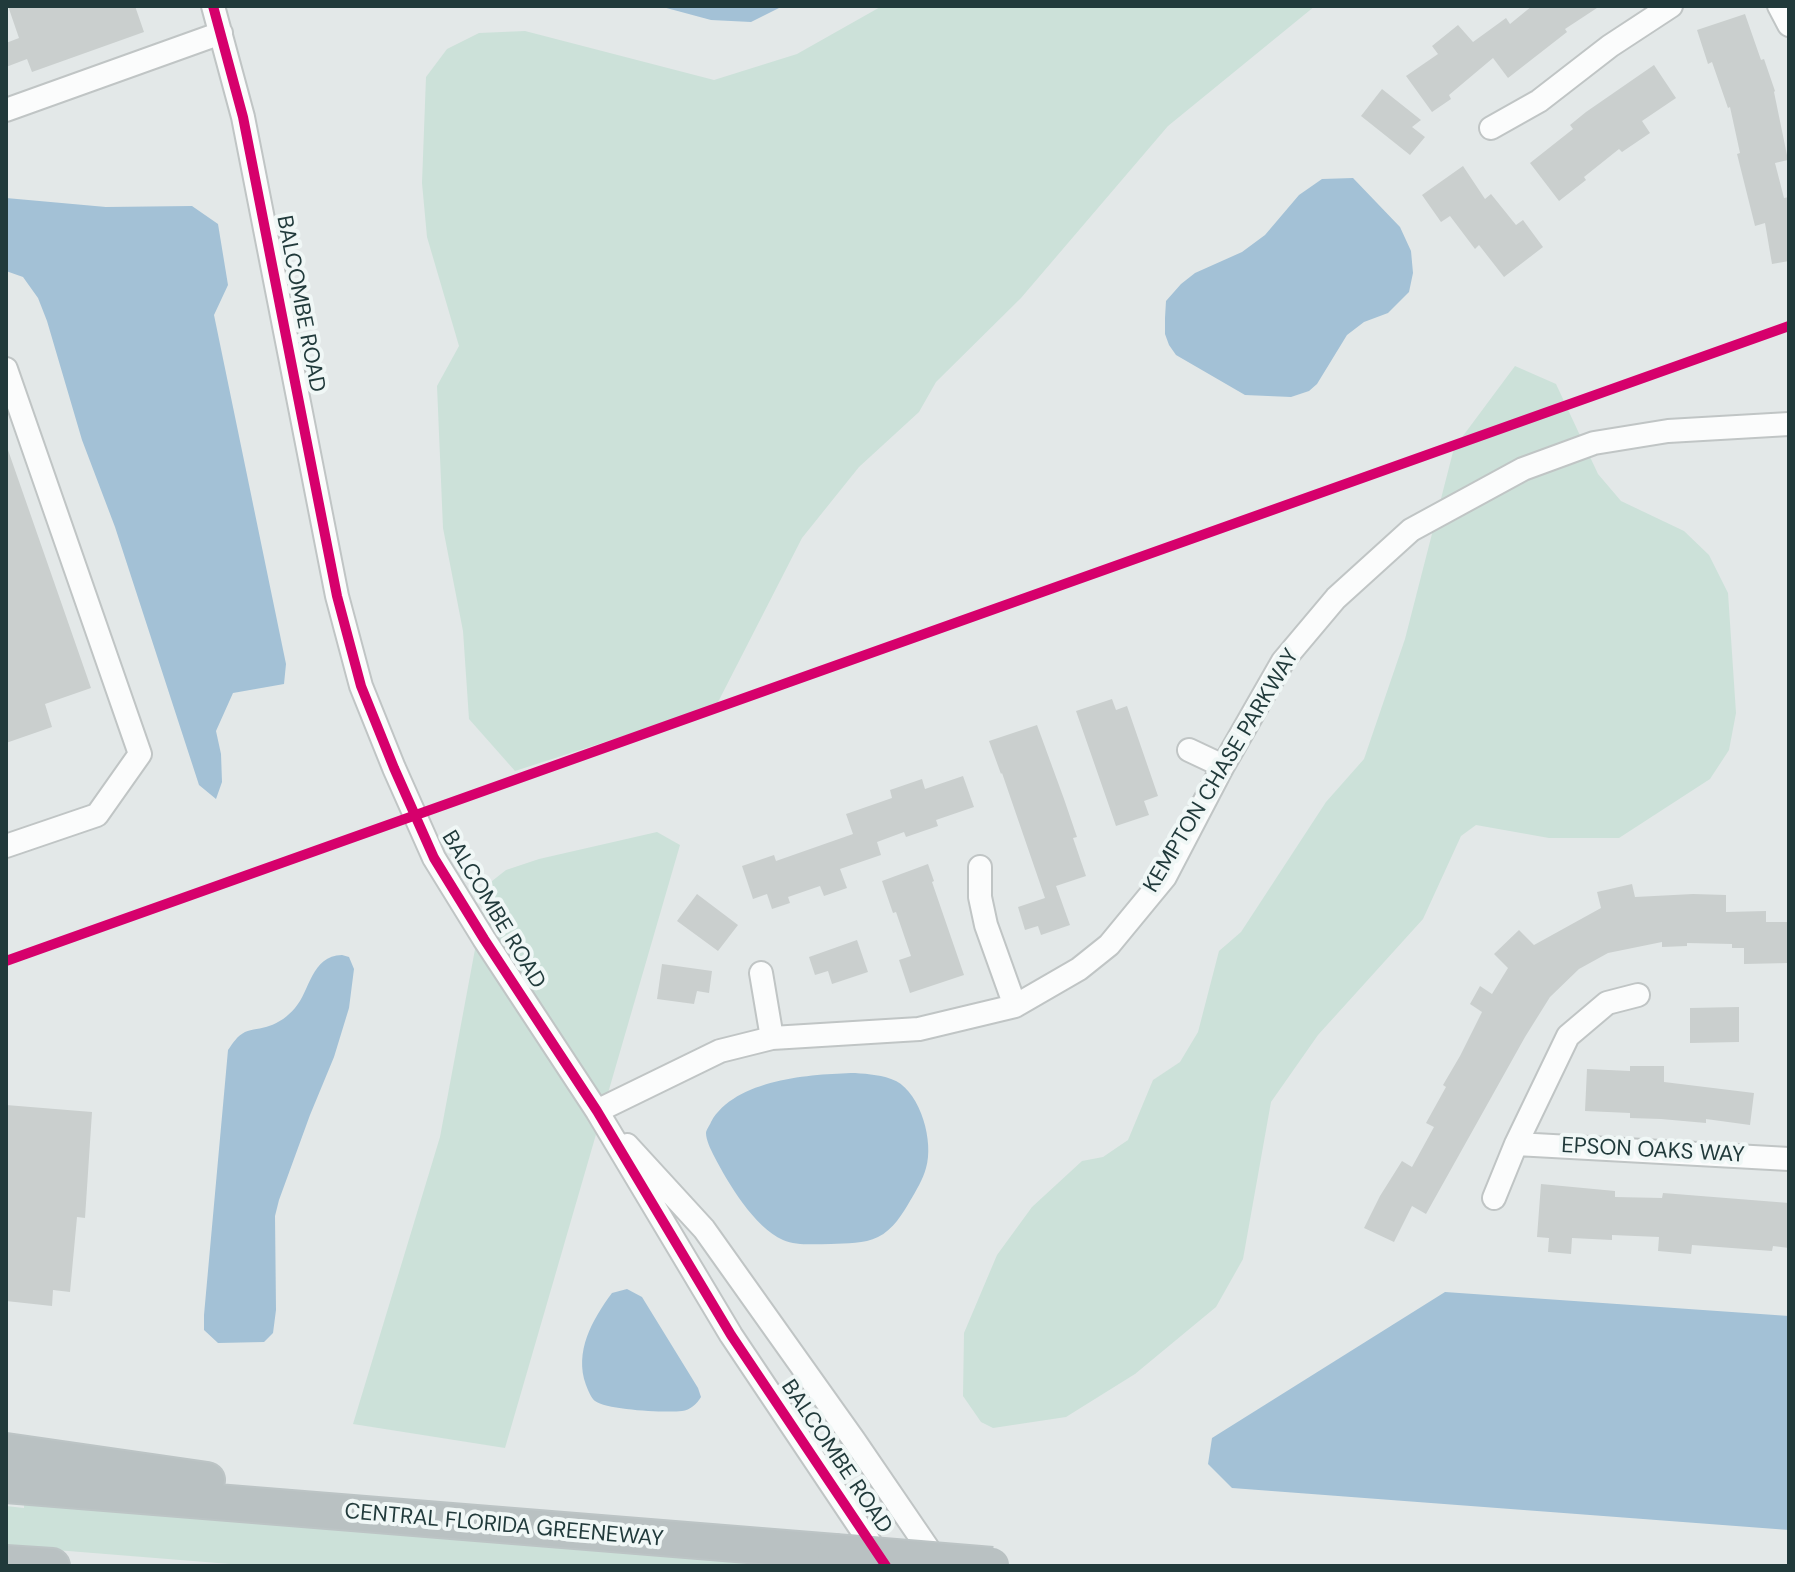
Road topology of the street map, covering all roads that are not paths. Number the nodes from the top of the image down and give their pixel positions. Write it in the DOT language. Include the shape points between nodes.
graph roads {
  1 [pos="213,6"];
  2 [pos="1671,6"];
  3 [pos="1779,6"];
  4 [pos="1789,25"];
  5 [pos="221,33"];
  6 [pos="8,103"];
  7 [pos="1491,128"];
  8 [pos="6,369"];
  9 [pos="1789,424"];
  10 [pos="1189,750"];
  11 [pos="1223,766"];
  12 [pos="6,846"];
  13 [pos="980,867"];
  14 [pos="761,973"];
  15 [pos="1638,995"];
  16 [pos="1015,1006"];
  17 [pos="772,1038"];
  18 [pos="597,1111"];
  19 [pos="1516,1144"];
  20 [pos="1789,1159"];
  21 [pos="1494,1198"];
  22 [pos="6,1451"];
  23 [pos="6,1485"];
  24 [pos="532,1528"];
  25 [pos="6,1563"];
  26 [pos="992,1565"];
  27 [pos="52,1566"];
  28 [pos="886,1566"];
  29 [pos="940,1566"];
  30 [pos="1003,1566"];
  1 -- 5 [label="street, BALCOMBE ROAD"];
  2 -- 7 [label="street" via="1539,101"];
  3 -- 4 [label="street"];
  5 -- 6 [label="street"];
  5 -- 18 [label="street, BALCOMBE ROAD" via="243,117 337,596 361,686 434,858"];
  8 -- 12 [label="street" via="140,754 97,815"];
  9 -- 11 [label="street, KEMPTON CHASE PARKWAY" via="1668,431 1594,443 1523,469 1411,530 1336,598 1283,661"];
  10 -- 11 [label="street"];
  11 -- 16 [label="street, KEMPTON CHASE PARKWAY" via="1165,877 1109,945"];
  13 -- 16 [label="street" via="986,925"];
  14 -- 17 [label="street"];
  15 -- 19 [label="street" via="1607,1003 1568,1036"];
  16 -- 17 [label="street, KEMPTON CHASE PARKWAY" via="919,1029"];
  17 -- 18 [label="street, KEMPTON CHASE PARKWAY" via="720,1051"];
  18 -- 28 [label="street, BALCOMBE ROAD" via="731,1335"];
  18 -- 29 [label="street, BALCOMBE ROAD" via="704,1229"];
  19 -- 20 [label="street, EPSON OAKS WAY"];
  19 -- 21 [label="street"];
  22 -- 24 [label="highway"];
  23 -- 24 [label="highway, CENTRAL FLORIDA GREENEWAY"];
  24 -- 26 [label="highway, CENTRAL FLORIDA GREENEWAY, bridge"];
  25 -- 27 [label="highway"];
  26 -- 30 [label="highway, CENTRAL FLORIDA GREENEWAY"];
}
